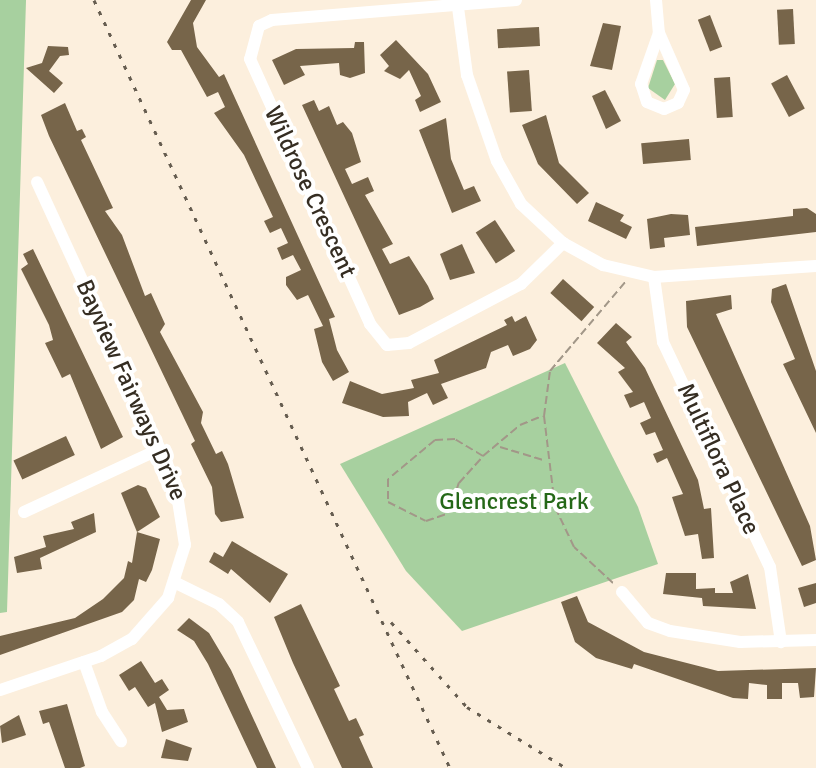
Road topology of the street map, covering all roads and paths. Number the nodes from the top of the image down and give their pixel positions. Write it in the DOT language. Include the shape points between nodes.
graph roads {
  1 [pos="516,0"];
  2 [pos="656,0"];
  3 [pos="458,2"];
  4 [pos="659,33"];
  5 [pos="37,182"];
  6 [pos="563,243"];
  7 [pos="816,266"];
  8 [pos="630,273"];
  9 [pos="654,277"];
  10 [pos="544,416"];
  11 [pos="498,446"];
  12 [pos="160,449"];
  13 [pos="483,456"];
  14 [pos="545,461"];
  15 [pos="24,512"];
  16 [pos="176,583"];
  17 [pos="622,592"];
  18 [pos="816,640"];
  19 [pos="781,642"];
  20 [pos="84,662"];
  21 [pos="0,690"];
  22 [pos="121,741"];
  23 [pos="308,768"];
  1 -- 3 [label="street"];
  2 -- 4 [label="street"];
  3 -- 6 [label="street" via="467,75 497,161 521,204"];
  3 -- 6 [label="street, Wildrose Crescent" via="272,20 259,26 250,59 370,324 387,345 409,343 521,284"];
  4 -- 4 [label="street" via="641,84 647,102 664,109 678,103 684,90"];
  5 -- 12 [label="street, Bayview Fairways Drive"];
  6 -- 8 [label="street"];
  7 -- 9 [label="street"];
  8 -- 9 [label="street"];
  8 -- 10 [label="path" via="616,300 550,371"];
  9 -- 19 [label="street, Multiflora Place" via="663,342 770,567"];
  10 -- 11 [label="path" via="520,425"];
  10 -- 14 [label="path"];
  11 -- 13 [label="path"];
  11 -- 14 [label="path"];
  12 -- 15 [label="street"];
  12 -- 16 [label="street, Bayview Fairways Drive" via="184,515"];
  13 -- 13 [label="path" via="459,483 449,513 426,521 388,502 388,479 435,440 455,439"];
  14 -- 17 [label="path" via="549,493 574,547"];
  16 -- 20 [label="street, Bayview Fairways Drive" via="146,627"];
  16 -- 23 [label="street" via="212,599 238,622"];
  17 -- 19 [label="street" via="648,623 670,631 719,641"];
  18 -- 19 [label="street"];
  20 -- 21 [label="street, Bayview Fairways Drive"];
  20 -- 22 [label="street" via="102,712"];
}
